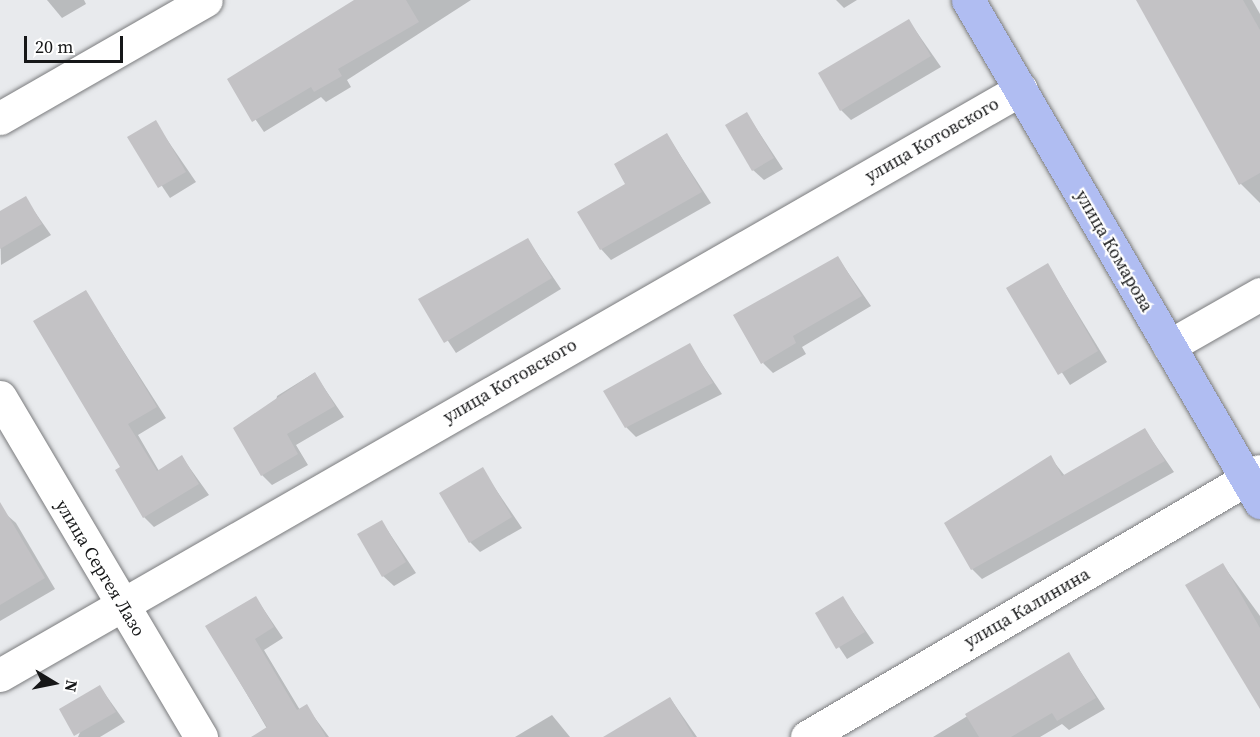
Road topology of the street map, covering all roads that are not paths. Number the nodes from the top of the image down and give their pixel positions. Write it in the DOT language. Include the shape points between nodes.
graph roads {
  1 [pos="206,0"];
  2 [pos="968,0"];
  3 [pos="1021,89"];
  4 [pos="0,118"];
  5 [pos="1260,294"];
  6 [pos="1169,346"];
  7 [pos="0,398"];
  8 [pos="1256,484"];
  9 [pos="121,603"];
  10 [pos="0,675"];
  11 [pos="201,737"];
  12 [pos="807,737"];
  1 -- 4 [label="street"];
  2 -- 3 [label="main road, улица Комарова"];
  3 -- 6 [label="main road, улица Комарова"];
  3 -- 9 [label="street, улица Котовского"];
  5 -- 6 [label="street"];
  6 -- 8 [label="main road, улица Комарова"];
  7 -- 9 [label="street, улица Сергея Лазо"];
  8 -- 12 [label="street, улица Калинина"];
  9 -- 10 [label="street, улица Котовского"];
  9 -- 11 [label="street, улица Сергея Лазо"];
}
